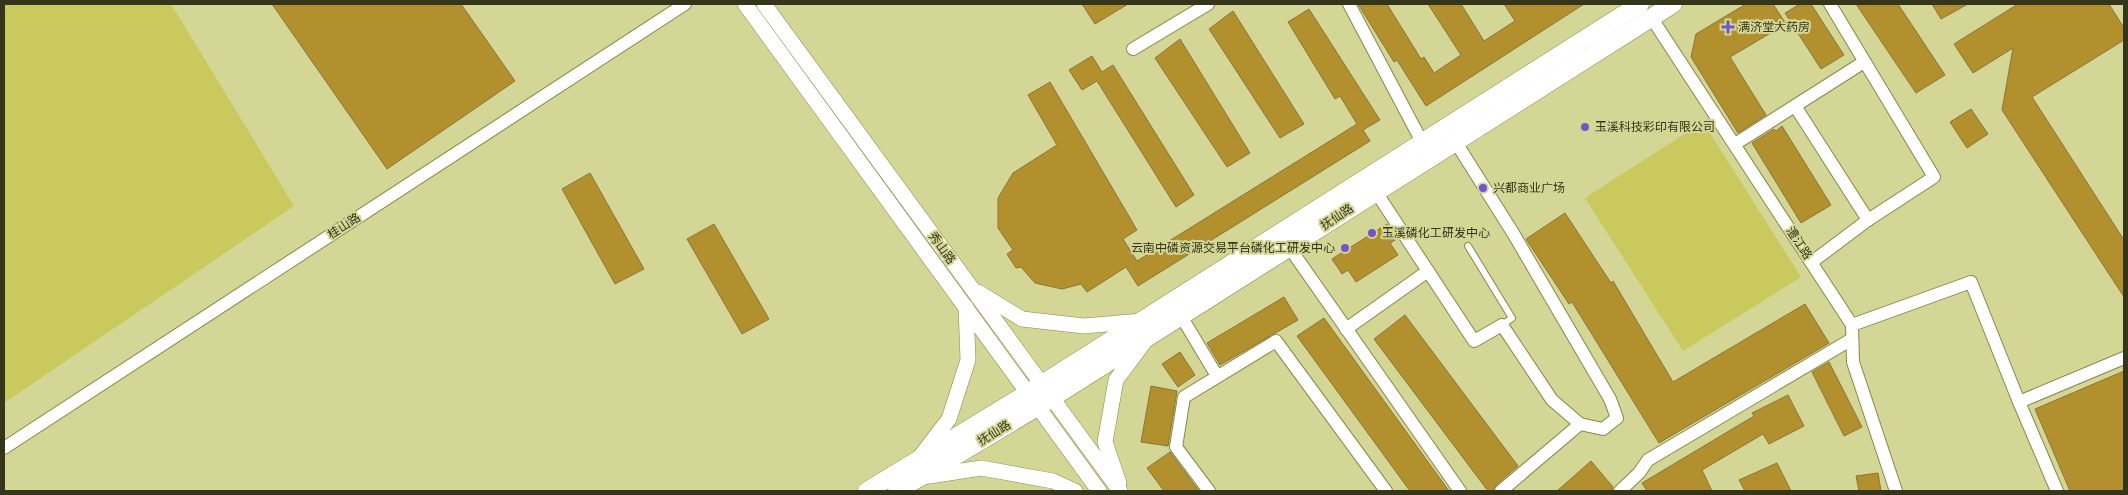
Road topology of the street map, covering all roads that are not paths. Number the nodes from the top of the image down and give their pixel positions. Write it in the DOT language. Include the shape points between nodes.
graph roads {
  1 [pos="685,4"];
  2 [pos="745,4"];
  3 [pos="764,4"];
  4 [pos="1208,4"];
  5 [pos="1349,4"];
  6 [pos="1673,4"];
  7 [pos="1830,4"];
  8 [pos="1646,10"];
  9 [pos="1133,49"];
  10 [pos="1864,62"];
  11 [pos="1795,106"];
  12 [pos="1455,141"];
  13 [pos="1422,142"];
  14 [pos="1735,144"];
  15 [pos="1376,192"];
  16 [pos="1868,220"];
  17 [pos="1468,246"];
  18 [pos="1289,247"];
  19 [pos="1812,262"];
  20 [pos="1428,271"];
  21 [pos="972,289"];
  22 [pos="966,307"];
  23 [pos="1181,316"];
  24 [pos="1141,321"];
  25 [pos="1502,325"];
  26 [pos="1852,325"];
  27 [pos="1346,329"];
  28 [pos="1146,338"];
  29 [pos="1852,339"];
  30 [pos="2124,358"];
  31 [pos="1216,376"];
  32 [pos="1040,396"];
  33 [pos="2019,402"];
  34 [pos="1580,424"];
  35 [pos="4,448"];
  36 [pos="918,469"];
  37 [pos="867,491"];
  38 [pos="897,491"];
  39 [pos="1075,491"];
  40 [pos="1099,491"];
  41 [pos="1121,491"];
  42 [pos="1209,491"];
  43 [pos="1386,491"];
  44 [pos="1460,491"];
  45 [pos="1501,491"];
  46 [pos="1620,491"];
  47 [pos="1896,491"];
  48 [pos="2057,491"];
  1 -- 35 [label="street, 桂山路"];
  2 -- 22 [label="street, 秀山路"];
  3 -- 21 [label="street, 秀山路"];
  4 -- 9 [label="street"];
  5 -- 13 [label="street"];
  6 -- 8 [label="main road, 抚仙路"];
  7 -- 10 [label="street"];
  8 -- 12 [label="main road, 抚仙路"];
  8 -- 13 [label="main road, 抚仙路"];
  8 -- 14 [label="street, 澧江路"];
  10 -- 11 [label="street"];
  10 -- 16 [label="street" via="1934,177"];
  11 -- 14 [label="street"];
  11 -- 16 [label="street"];
  12 -- 15 [label="main road, 抚仙路"];
  12 -- 34 [label="street" via="1610,399 1617,418 1603,429"];
  13 -- 24 [label="main road, 抚仙路"];
  14 -- 19 [label="street, 澧江路"];
  15 -- 18 [label="main road, 抚仙路"];
  15 -- 20 [label="street"];
  16 -- 19 [label="street"];
  17 -- 25 [label="lane" via="1512,318"];
  18 -- 23 [label="main road, 抚仙路"];
  18 -- 27 [label="street"];
  19 -- 26 [label="street, 澧江路"];
  20 -- 25 [label="street" via="1474,342"];
  20 -- 27 [label="street"];
  21 -- 24 [label="street" via="1022,319 1084,326"];
  21 -- 32 [label="street, 秀山路"];
  22 -- 32 [label="street, 秀山路"];
  22 -- 36 [label="street" via="968,360 949,419"];
  23 -- 28 [label="main road, 抚仙路"];
  23 -- 31 [label="street"];
  24 -- 32 [label="main road, 抚仙路"];
  25 -- 34 [label="street" via="1552,400"];
  26 -- 29 [label="street"];
  26 -- 33 [label="street" via="1972,282"];
  27 -- 44 [label="street"];
  28 -- 32 [label="main road, 抚仙路"];
  28 -- 41 [label="street" via="1116,380 1105,442"];
  29 -- 46 [label="street" via="1648,460"];
  29 -- 47 [label="street" via="1853,362"];
  30 -- 33 [label="street"];
  31 -- 42 [label="street" via="1184,397 1176,447"];
  31 -- 43 [label="street" via="1276,341"];
  32 -- 36 [label="main road, 抚仙路"];
  32 -- 40 [label="street, 秀山路"];
  32 -- 41 [label="street, 秀山路"];
  33 -- 48 [label="street"];
  34 -- 45 [label="street"];
  36 -- 37 [label="main road, 抚仙路"];
  36 -- 38 [label="main road, 抚仙路"];
  36 -- 39 [label="street" via="981,468 1053,481"];
}
